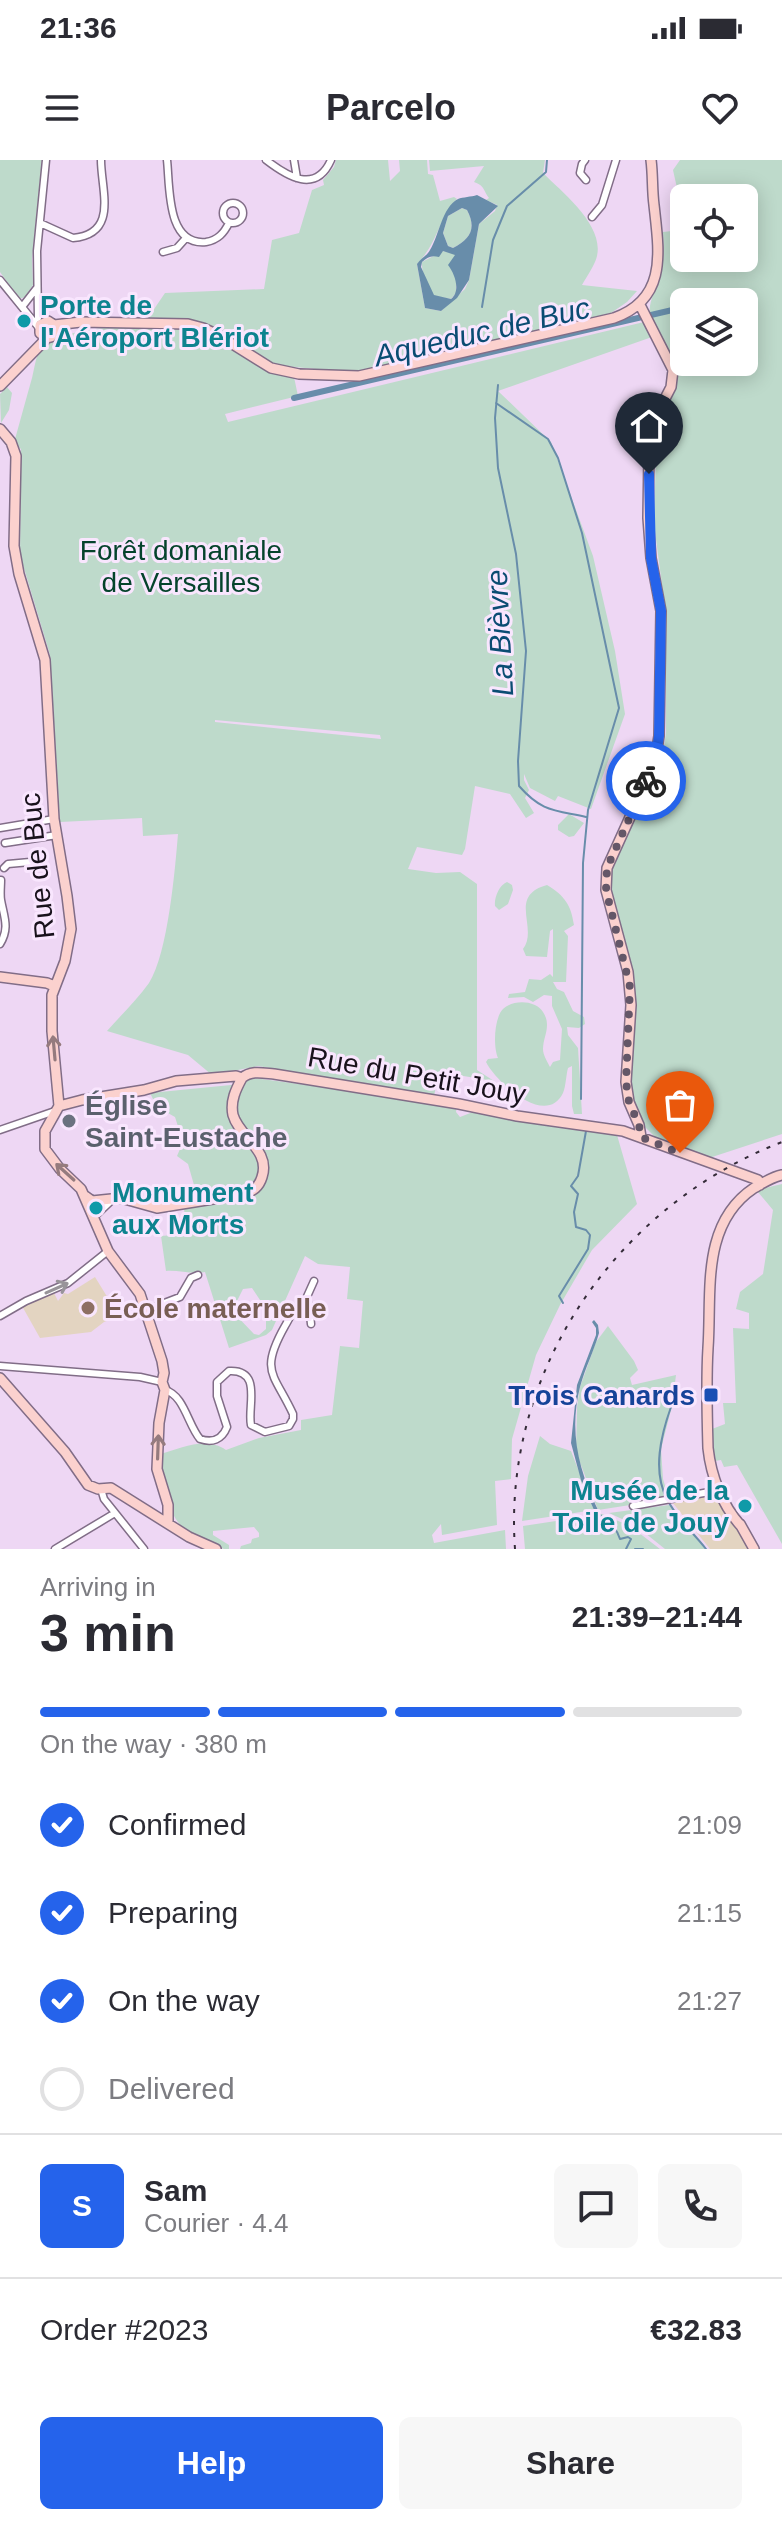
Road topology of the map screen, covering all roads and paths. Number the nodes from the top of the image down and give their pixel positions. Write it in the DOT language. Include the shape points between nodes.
graph roads {
  1 [pos="46,160"];
  2 [pos="101,160"];
  3 [pos="167,160"];
  4 [pos="266,160"];
  5 [pos="294,160"];
  6 [pos="331,160"];
  7 [pos="585,160"];
  8 [pos="616,160"];
  9 [pos="651,160"];
  10 [pos="297,178"];
  11 [pos="586,180"];
  12 [pos="592,217"];
  13 [pos="40,223"];
  14 [pos="229,223"];
  15 [pos="186,238"];
  16 [pos="163,252"];
  17 [pos="0,280"];
  18 [pos="37,286"];
  19 [pos="640,305"];
  20 [pos="25,310"];
  21 [pos="45,328"];
  22 [pos="0,386"];
  23 [pos="0,429"];
  24 [pos="54,819"];
  25 [pos="0,828"];
  26 [pos="57,835"];
  27 [pos="5,843"];
  28 [pos="30,862"];
  29 [pos="2,867"];
  30 [pos="0,880"];
  31 [pos="1,904"];
  32 [pos="0,944"];
  33 [pos="0,977"];
  34 [pos="54,986"];
  35 [pos="242,1078"];
  36 [pos="57,1109"];
  37 [pos="0,1130"];
  38 [pos="641,1137"];
  39 [pos="782,1177"];
  40 [pos="764,1183"];
  41 [pos="85,1195"];
  42 [pos="114,1198"];
  43 [pos="94,1217"];
  44 [pos="108,1251"];
  45 [pos="198,1275"];
  46 [pos="314,1281"];
  47 [pos="305,1301"];
  48 [pos="149,1309"];
  49 [pos="0,1316"];
  50 [pos="311,1324"];
  51 [pos="0,1366"];
  52 [pos="0,1378"];
  53 [pos="164,1386"];
  54 [pos="101,1489"];
  55 [pos="720,1490"];
  56 [pos="633,1506"];
  57 [pos="115,1513"];
  58 [pos="168,1523"];
  59 [pos="189,1537"];
  60 [pos="55,1549"];
  61 [pos="144,1549"];
  62 [pos="190,1549"];
  63 [pos="216,1549"];
  64 [pos="754,1549"];
  1 -- 13 [label="street"];
  2 -- 13 [label="street" via="106,196 103,216 91,233 73,238"];
  3 -- 15 [label="street" via="173,213"];
  4 -- 10 [label="street"];
  5 -- 10 [label="street"];
  6 -- 10 [label="street" via="318,177"];
  7 -- 11 [label="street" via="580,173"];
  8 -- 12 [label="street" via="602,205"];
  9 -- 19 [label="street" via="658,261"];
  13 -- 18 [label="street"];
  14 -- 15 [label="street" via="211,241"];
  15 -- 16 [label="street"];
  17 -- 20 [label="street"];
  18 -- 20 [label="street"];
  18 -- 21 [label="street"];
  19 -- 21 [label="street" via="614,318 359,376 271,368 218,335 188,324"];
  19 -- 38 [label="street" via="673,370 649,452 651,558 661,611 659,736 655,762 607,868 606,890 630,987 626,1082"];
  20 -- 21 [label="street"];
  21 -- 22 [label="street"];
  23 -- 24 [label="street, Rue de Buc" via="16,456 14,546 45,660"];
  24 -- 25 [label="street"];
  24 -- 26 [label="street, Rue de Buc"];
  26 -- 27 [label="street"];
  26 -- 34 [label="street, Rue de Buc" via="71,929"];
  28 -- 29 [label="street"];
  29 -- 30 [label="street" via="6,874"];
  30 -- 31 [label="street"];
  31 -- 32 [label="street" via="7,919"];
  33 -- 34 [label="street"];
  36 -- 34 [label="street, Rue de Buc, one-way"];
  35 -- 36 [label="street, Rue du Petit Jouy" via="176,1081"];
  35 -- 38 [label="street, Rue du Petit Jouy" via="258,1072 297,1077"];
  35 -- 42 [label="street" via="232,1109 262,1160 263,1173 254,1189 157,1208"];
  36 -- 37 [label="street"];
  41 -- 36 [label="street, one-way" via="45,1149 45,1131"];
  38 -- 40 [label="street, Rue du Petit Jouy"];
  39 -- 40 [label="street"];
  40 -- 55 [label="street" via="726,1218 709,1278 708,1448"];
  41 -- 42 [label="street" via="92,1201"];
  41 -- 43 [label="street"];
  42 -- 43 [label="street"];
  43 -- 44 [label="street"];
  44 -- 48 [label="street"];
  49 -- 44 [label="street, one-way" via="63,1286"];
  45 -- 48 [label="street" via="180,1297"];
  46 -- 47 [label="street"];
  47 -- 50 [label="street"];
  47 -- 53 [label="street" via="298,1304 271,1360 272,1377 293,1414 289,1426 265,1432 251,1425 252,1392 238,1371 223,1374 217,1382 227,1427 221,1437 200,1439 175,1395"];
  48 -- 53 [label="street"];
  51 -- 53 [label="street" via="140,1377"];
  52 -- 54 [label="street" via="84,1481"];
  58 -- 53 [label="street, one-way" via="157,1469"];
  54 -- 57 [label="street"];
  54 -- 58 [label="street" via="111,1488"];
  55 -- 56 [label="street"];
  55 -- 64 [label="street"];
  57 -- 60 [label="street"];
  57 -- 61 [label="street"];
  58 -- 59 [label="street"];
  59 -- 62 [label="street"];
  59 -- 63 [label="street"];
}
